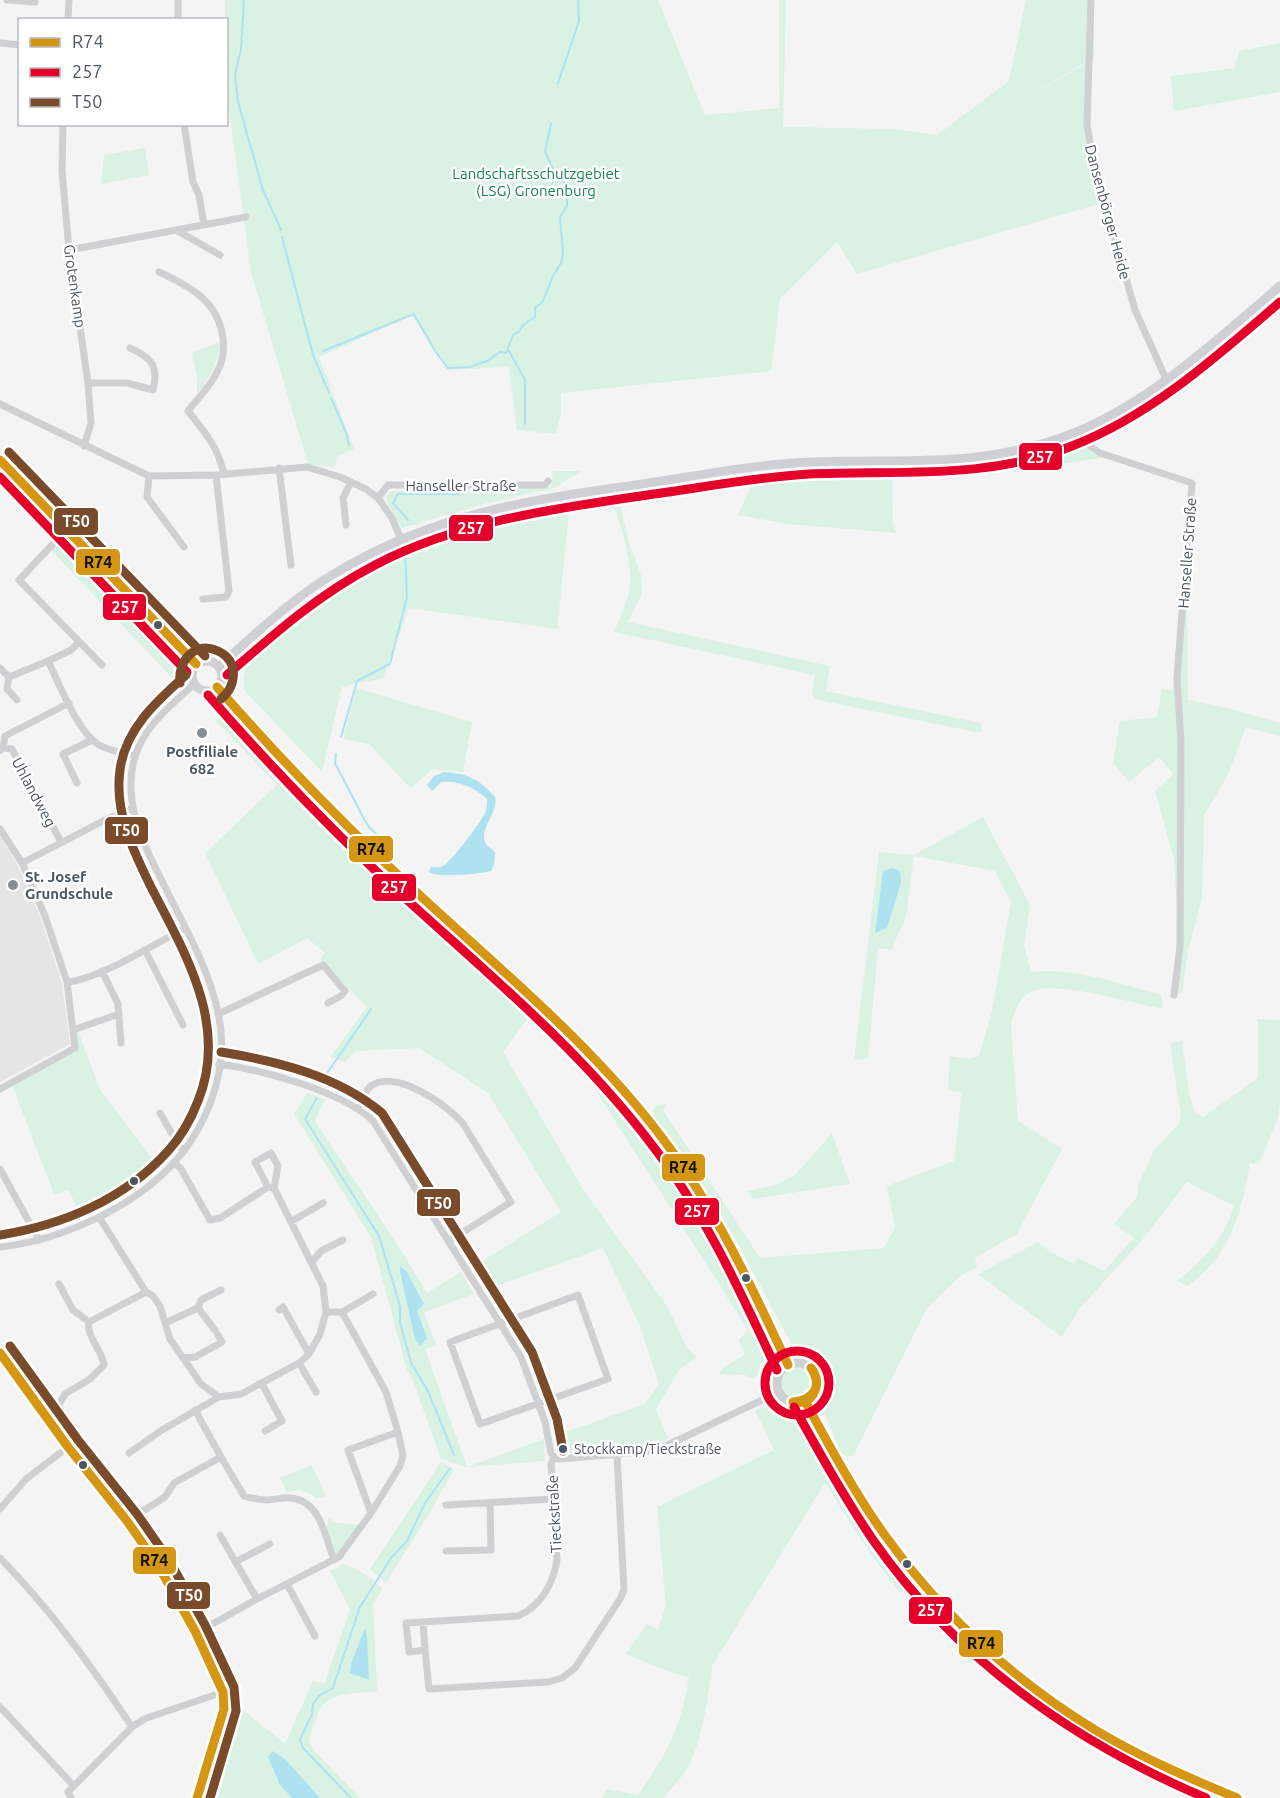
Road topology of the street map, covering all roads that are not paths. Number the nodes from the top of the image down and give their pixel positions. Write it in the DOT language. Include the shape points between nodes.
graph roads {
  1 [pos="7,0"];
  2 [pos="69,0"];
  3 [pos="178,0"];
  4 [pos="1091,0"];
  5 [pos="35,2"];
  6 [pos="68,18"];
  7 [pos="178,18"];
  8 [pos="0,43"];
  9 [pos="18,45"];
  10 [pos="63,126"];
  11 [pos="184,126"];
  12 [pos="246,217"];
  13 [pos="204,225"];
  14 [pos="176,230"];
  15 [pos="69,250"];
  16 [pos="220,255"];
  17 [pos="159,272"];
  18 [pos="1280,286"];
  19 [pos="130,348"];
  20 [pos="1166,380"];
  21 [pos="88,383"];
  22 [pos="0,404"];
  23 [pos="1082,430"];
  24 [pos="84,446"];
  25 [pos="1,464"];
  26 [pos="279,468"];
  27 [pos="220,474"];
  28 [pos="149,476"];
  29 [pos="548,481"];
  30 [pos="351,482"];
  31 [pos="378,498"];
  32 [pos="346,525"];
  33 [pos="67,529"];
  34 [pos="401,538"];
  35 [pos="184,547"];
  36 [pos="291,565"];
  37 [pos="202,599"];
  38 [pos="79,642"];
  39 [pos="48,661"];
  40 [pos="196,664"];
  41 [pos="102,665"];
  42 [pos="219,666"];
  43 [pos="0,668"];
  44 [pos="9,678"];
  45 [pos="194,684"];
  46 [pos="218,687"];
  47 [pos="17,700"];
  48 [pos="69,704"];
  49 [pos="92,740"];
  50 [pos="2,749"];
  51 [pos="135,756"];
  52 [pos="77,783"];
  53 [pos="132,808"];
  54 [pos="0,829"];
  55 [pos="61,842"];
  56 [pos="22,863"];
  57 [pos="185,928"];
  58 [pos="145,950"];
  59 [pos="102,971"];
  60 [pos="67,982"];
  61 [pos="1174,995"];
  62 [pos="328,1003"];
  63 [pos="119,1014"];
  64 [pos="218,1014"];
  65 [pos="183,1024"];
  66 [pos="73,1030"];
  67 [pos="121,1043"];
  68 [pos="219,1064"];
  69 [pos="0,1089"];
  70 [pos="358,1108"];
  71 [pos="160,1113"];
  72 [pos="184,1150"];
  73 [pos="174,1162"];
  74 [pos="0,1169"];
  75 [pos="323,1203"];
  76 [pos="99,1217"];
  77 [pos="292,1221"];
  78 [pos="39,1239"];
  79 [pos="344,1240"];
  80 [pos="449,1241"];
  81 [pos="0,1247"];
  82 [pos="312,1262"];
  83 [pos="60,1284"];
  84 [pos="221,1290"];
  85 [pos="146,1292"];
  86 [pos="373,1294"];
  87 [pos="198,1308"];
  88 [pos="279,1310"];
  89 [pos="326,1312"];
  90 [pos="342,1312"];
  91 [pos="89,1322"];
  92 [pos="165,1323"];
  93 [pos="499,1323"];
  94 [pos="0,1353"];
  95 [pos="309,1354"];
  96 [pos="183,1358"];
  97 [pos="299,1363"];
  98 [pos="788,1365"];
  99 [pos="262,1384"];
  100 [pos="316,1392"];
  101 [pos="779,1392"];
  102 [pos="219,1397"];
  103 [pos="805,1401"];
  104 [pos="539,1404"];
  105 [pos="195,1410"];
  106 [pos="46,1417"];
  107 [pos="265,1431"];
  108 [pos="398,1432"];
  109 [pos="68,1447"];
  110 [pos="129,1452"];
  111 [pos="617,1455"];
  112 [pos="221,1457"];
  113 [pos="554,1457"];
  114 [pos="553,1498"];
  115 [pos="490,1503"];
  116 [pos="446,1505"];
  117 [pos="0,1509"];
  118 [pos="371,1513"];
  119 [pos="127,1521"];
  120 [pos="220,1535"];
  121 [pos="270,1544"];
  122 [pos="446,1551"];
  123 [pos="0,1558"];
  124 [pos="334,1560"];
  125 [pos="235,1562"];
  126 [pos="287,1584"];
  127 [pos="257,1599"];
  128 [pos="423,1622"];
  129 [pos="195,1631"];
  130 [pos="315,1636"];
  131 [pos="425,1650"];
  132 [pos="223,1692"];
  133 [pos="0,1707"];
  134 [pos="132,1727"];
  135 [pos="73,1785"];
  136 [pos="71,1798"];
  137 [pos="198,1798"];
  138 [pos="1237,1798"];
  1 -- 5 [label="street"];
  2 -- 6 [label="street"];
  3 -- 7 [label="street"];
  4 -- 20 [label="street, Dansenbörger Heide" via="1087,124 1094,164 1135,310"];
  8 -- 9 [label="street"];
  10 -- 15 [label="street, Grotenkamp" via="62,171"];
  11 -- 13 [label="street"];
  12 -- 13 [label="street"];
  13 -- 14 [label="street"];
  14 -- 15 [label="street"];
  14 -- 16 [label="street"];
  15 -- 21 [label="street, Grotenkamp"];
  17 -- 27 [label="street" via="187,285 210,304 221,325 224,347 218,371 188,411 220,455"];
  18 -- 20 [label="main road"];
  19 -- 21 [label="street" via="142,353 153,365 157,376 153,390 127,383"];
  20 -- 23 [label="main road"];
  21 -- 24 [label="street, Grotenkamp" via="91,423"];
  22 -- 24 [label="street"];
  23 -- 34 [label="main road" via="985,458 780,464 556,496 477,512"];
  23 -- 61 [label="street, Hanseller Straße" via="1089,445 1100,453 1192,483 1177,678 1181,742 1180,935"];
  24 -- 28 [label="street"];
  25 -- 33 [label="main road"];
  26 -- 27 [label="street"];
  26 -- 30 [label="street" via="307,467"];
  26 -- 36 [label="street"];
  27 -- 28 [label="street"];
  27 -- 37 [label="street" via="229,591 226,597"];
  28 -- 35 [label="street" via="147,497"];
  29 -- 31 [label="street, Hanseller Straße" via="545,485 387,485"];
  30 -- 31 [label="street"];
  30 -- 32 [label="street" via="343,498"];
  31 -- 34 [label="street"];
  33 -- 38 [label="street" via="19,580"];
  33 -- 40 [label="main road"];
  34 -- 42 [label="main road" via="290,603"];
  38 -- 39 [label="street"];
  38 -- 41 [label="street"];
  39 -- 44 [label="street"];
  39 -- 48 [label="street"];
  40 -- 42 [label="main road" via="207,660"];
  40 -- 45 [label="main road" via="191,673"];
  42 -- 46 [label="main road" via="222,675"];
  43 -- 44 [label="street"];
  44 -- 47 [label="street" via="7,689"];
  45 -- 46 [label="main road" via="207,691"];
  45 -- 51 [label="street" via="152,723"];
  46 -- 98 [label="main road" via="323,802 546,1010 641,1111 715,1218"];
  48 -- 49 [label="street"];
  48 -- 50 [label="street" via="5,736"];
  49 -- 51 [label="street" via="107,749"];
  49 -- 52 [label="street" via="63,754"];
  50 -- 55 [label="street, Uhlandweg" via="12,749"];
  51 -- 53 [label="street"];
  53 -- 55 [label="street, Uhlandweg"];
  53 -- 57 [label="street"];
  54 -- 56 [label="street"];
  55 -- 56 [label="street, Uhlandweg"];
  56 -- 60 [label="street"];
  57 -- 58 [label="street"];
  57 -- 64 [label="street"];
  58 -- 59 [label="street"];
  58 -- 65 [label="street"];
  59 -- 60 [label="street"];
  59 -- 63 [label="street"];
  60 -- 66 [label="street"];
  62 -- 64 [label="street" via="345,991 323,965"];
  63 -- 66 [label="street"];
  63 -- 67 [label="street"];
  64 -- 68 [label="street"];
  66 -- 69 [label="street" via="75,1048"];
  68 -- 70 [label="street, Tieckstraße" via="304,1085"];
  68 -- 72 [label="street" via="211,1101"];
  70 -- 80 [label="street, Tieckstraße" via="381,1131"];
  70 -- 80 [label="street" via="374,1083 401,1082 422,1092 462,1122 511,1202"];
  71 -- 72 [label="street"];
  72 -- 73 [label="street"];
  73 -- 76 [label="street" via="142,1191"];
  73 -- 77 [label="street" via="210,1221 271,1187"];
  74 -- 78 [label="street"];
  75 -- 77 [label="street"];
  76 -- 78 [label="street"];
  76 -- 85 [label="street"];
  77 -- 82 [label="street"];
  78 -- 81 [label="street"];
  79 -- 82 [label="street" via="321,1251"];
  80 -- 93 [label="street, Tieckstraße"];
  82 -- 89 [label="street" via="323,1286"];
  83 -- 91 [label="street" via="73,1310"];
  84 -- 87 [label="street" via="201,1300"];
  85 -- 91 [label="street"];
  85 -- 92 [label="street" via="160,1306"];
  86 -- 90 [label="street"];
  87 -- 92 [label="street"];
  87 -- 96 [label="street" via="222,1342 195,1357"];
  88 -- 95 [label="street" via="283,1307"];
  89 -- 90 [label="street"];
  89 -- 95 [label="street"];
  90 -- 108 [label="street" via="386,1392"];
  91 -- 106 [label="street" via="88,1329 104,1365 65,1394"];
  92 -- 96 [label="street"];
  93 -- 104 [label="street, Tieckstraße" via="525,1365"];
  93 -- 104 [label="street" via="450,1342 480,1425"];
  93 -- 104 [label="street" via="578,1295 608,1379"];
  94 -- 106 [label="street"];
  95 -- 97 [label="street"];
  96 -- 102 [label="street" via="201,1384"];
  97 -- 99 [label="street"];
  97 -- 100 [label="street"];
  98 -- 101 [label="main road" via="777,1380"];
  98 -- 103 [label="main road" via="807,1365 815,1374 815,1393"];
  99 -- 102 [label="street" via="241,1394"];
  99 -- 107 [label="street" via="282,1422"];
  101 -- 103 [label="main road" via="787,1401"];
  101 -- 111 [label="street" via="655,1451"];
  102 -- 105 [label="street"];
  103 -- 138 [label="main road" via="886,1538 935,1600 980,1645 1024,1682 1088,1726 1151,1761"];
  104 -- 113 [label="street, Tieckstraße"];
  105 -- 110 [label="street"];
  105 -- 112 [label="street"];
  106 -- 109 [label="street"];
  108 -- 118 [label="street" via="403,1456 400,1466"];
  108 -- 118 [label="street" via="348,1450"];
  109 -- 117 [label="street" via="26,1479"];
  109 -- 119 [label="street"];
  111 -- 113 [label="street"];
  111 -- 131 [label="street" via="624,1590 575,1668 548,1682 429,1689"];
  112 -- 119 [label="street" via="174,1483 165,1497"];
  112 -- 124 [label="street" via="244,1496 265,1500 291,1498 311,1508 322,1524"];
  113 -- 114 [label="street, Tieckstraße"];
  114 -- 115 [label="street"];
  114 -- 128 [label="street, Tieckstraße" via="557,1560 554,1575 529,1611 518,1616"];
  115 -- 116 [label="street"];
  115 -- 122 [label="street" via="491,1550"];
  118 -- 124 [label="street" via="352,1542"];
  119 -- 129 [label="street" via="159,1567"];
  120 -- 125 [label="street"];
  121 -- 125 [label="street"];
  123 -- 134 [label="street" via="84,1655"];
  124 -- 126 [label="street"];
  125 -- 127 [label="street"];
  126 -- 127 [label="street"];
  126 -- 130 [label="street"];
  127 -- 129 [label="street"];
  128 -- 131 [label="street"];
  128 -- 131 [label="street" via="406,1623 409,1652"];
  129 -- 132 [label="street"];
  132 -- 134 [label="street" via="144,1719"];
  132 -- 137 [label="street" via="224,1708"];
  133 -- 135 [label="street"];
  134 -- 135 [label="street"];
  135 -- 136 [label="street" via="68,1792"];
}
